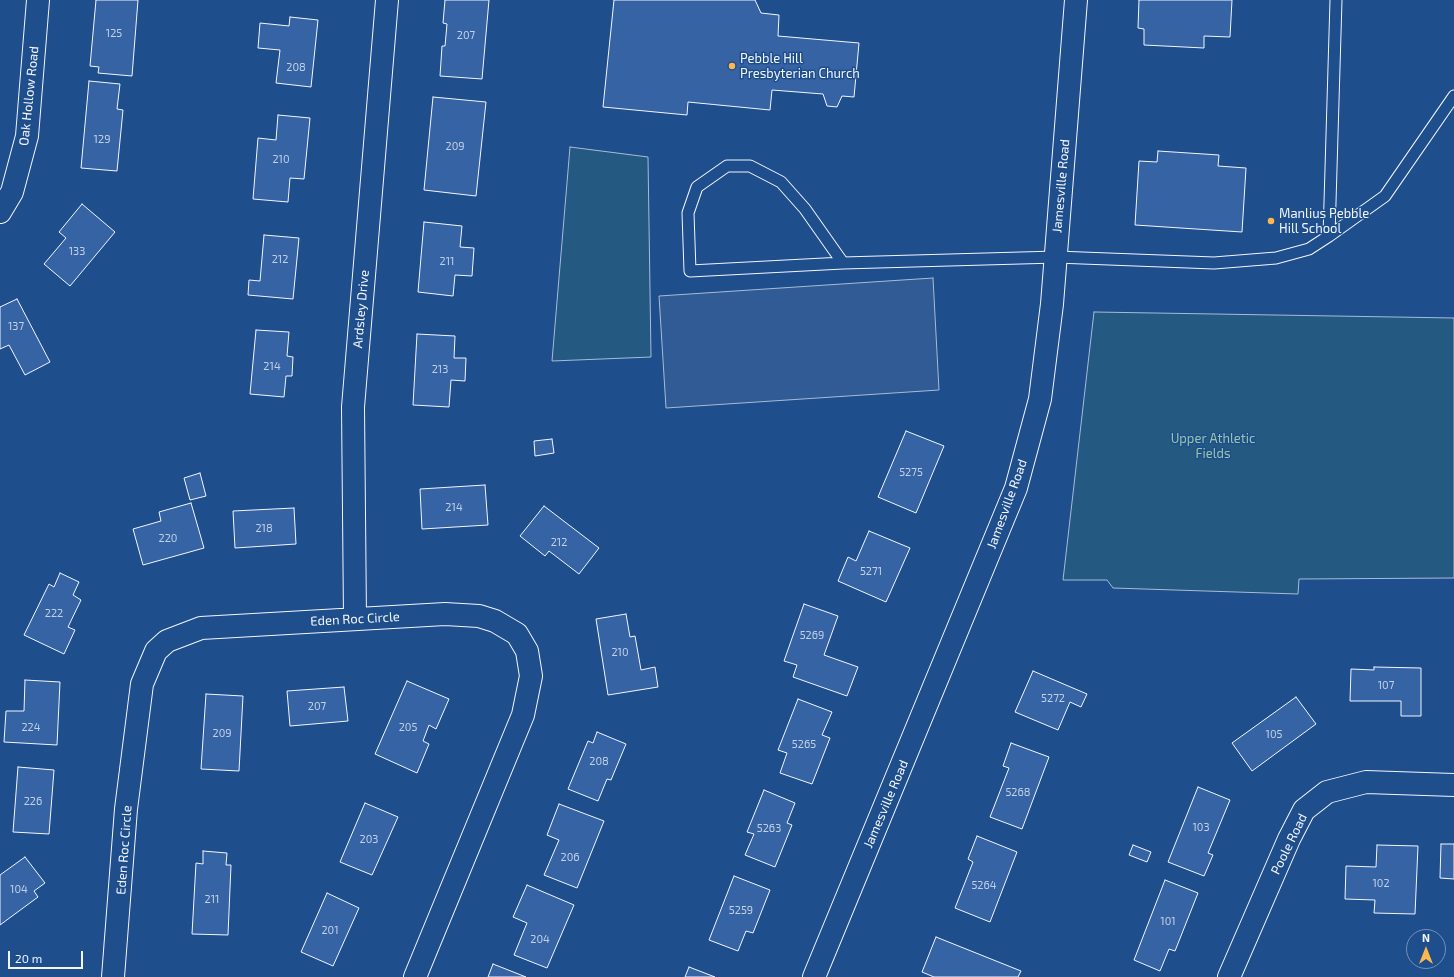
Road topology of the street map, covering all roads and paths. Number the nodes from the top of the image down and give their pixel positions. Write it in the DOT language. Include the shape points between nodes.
graph roads {
  1 [pos="38,0"];
  2 [pos="387,0"];
  3 [pos="1076,0"];
  4 [pos="1336,0"];
  5 [pos="1454,96"];
  6 [pos="0,212"];
  7 [pos="1329,236"];
  8 [pos="1056,257"];
  9 [pos="843,263"];
  10 [pos="355,619"];
  11 [pos="1454,785"];
  12 [pos="113,977"];
  13 [pos="415,977"];
  14 [pos="814,977"];
  15 [pos="1229,977"];
  1 -- 6 [label="street, Oak Hollow Road" via="27,136 12,192"];
  2 -- 10 [label="street, Ardsley Drive" via="353,407"];
  3 -- 8 [label="street, Jamesville Road"];
  4 -- 7 [label="lane"];
  5 -- 7 [label="lane" via="1385,196"];
  7 -- 8 [label="lane" via="1309,249 1276,258 1222,263"];
  8 -- 9 [label="lane"];
  8 -- 14 [label="street, Jamesville Road" via="1040,399 1016,488"];
  9 -- 9 [label="lane" via="690,271 688,213 697,187 727,166 750,166 781,182 805,209"];
  10 -- 12 [label="street, Eden Roc Circle" via="202,628 167,641 156,651 142,684 126,809"];
  10 -- 13 [label="street, Eden Roc Circle" via="445,614 479,616 495,621 517,634 528,651 531,676 524,715"];
  11 -- 15 [label="street, Poole Road" via="1366,782 1327,792 1304,810"];
}
